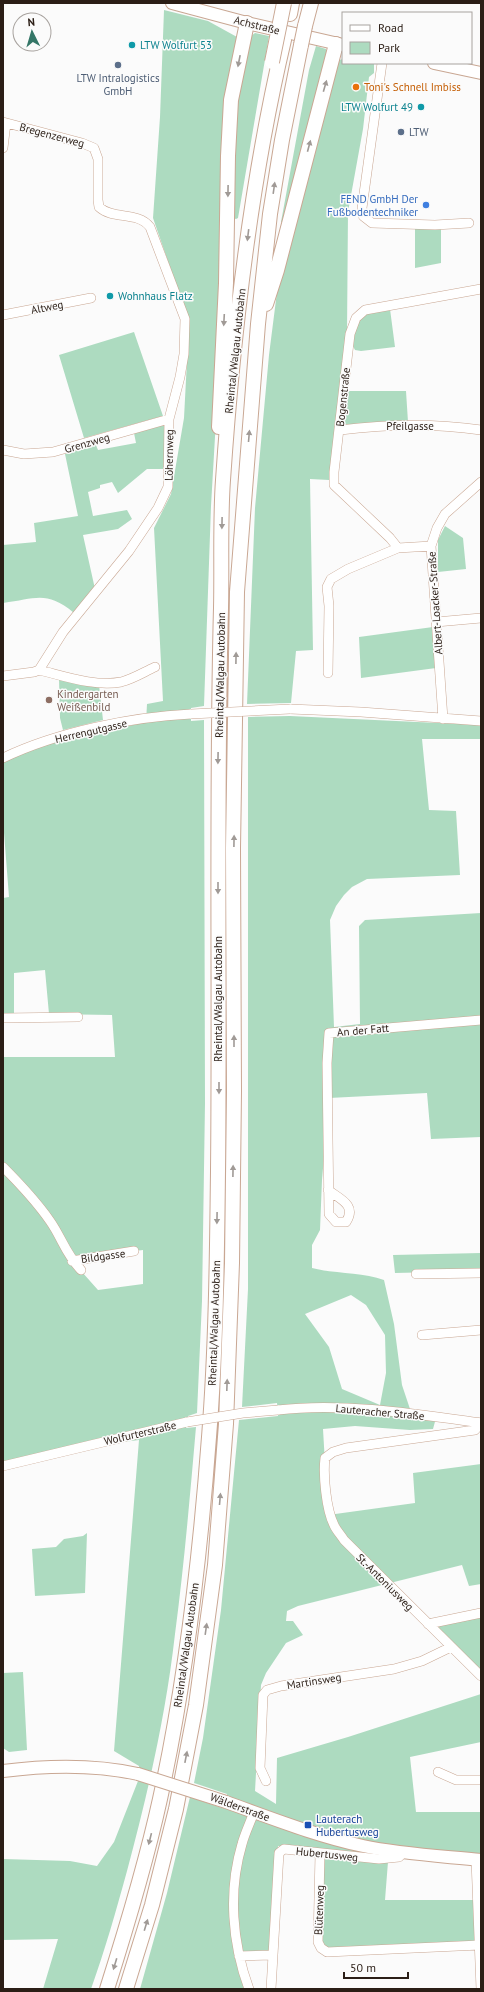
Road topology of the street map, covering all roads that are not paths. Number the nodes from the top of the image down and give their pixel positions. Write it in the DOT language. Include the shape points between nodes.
graph roads {
  1 [pos="172,3"];
  2 [pos="284,3"];
  3 [pos="292,3"];
  4 [pos="311,3"];
  5 [pos="247,23"];
  6 [pos="339,45"];
  7 [pos="275,62"];
  8 [pos="382,64"];
  9 [pos="439,64"];
  10 [pos="481,73"];
  11 [pos="4,123"];
  12 [pos="3,148"];
  13 [pos="97,154"];
  14 [pos="469,223"];
  15 [pos="481,289"];
  16 [pos="91,298"];
  17 [pos="3,315"];
  18 [pos="258,324"];
  19 [pos="169,419"];
  20 [pos="340,430"];
  21 [pos="481,430"];
  22 [pos="3,450"];
  23 [pos="481,482"];
  24 [pos="222,484"];
  25 [pos="431,546"];
  26 [pos="398,548"];
  27 [pos="481,618"];
  28 [pos="436,622"];
  29 [pos="155,667"];
  30 [pos="39,670"];
  31 [pos="328,672"];
  32 [pos="3,676"];
  33 [pos="443,719"];
  34 [pos="481,721"];
  35 [pos="3,758"];
  36 [pos="78,1017"];
  37 [pos="3,1018"];
  38 [pos="481,1020"];
  39 [pos="3,1167"];
  40 [pos="328,1190"];
  41 [pos="134,1251"];
  42 [pos="72,1260"];
  43 [pos="81,1270"];
  44 [pos="481,1273"];
  45 [pos="416,1274"];
  46 [pos="481,1330"];
  47 [pos="422,1335"];
  48 [pos="278,1410"];
  49 [pos="481,1423"];
  50 [pos="3,1466"];
  51 [pos="324,1468"];
  52 [pos="481,1613"];
  53 [pos="428,1624"];
  54 [pos="451,1647"];
  55 [pos="481,1676"];
  56 [pos="3,1771"];
  57 [pos="438,1772"];
  58 [pos="481,1780"];
  59 [pos="266,1781"];
  60 [pos="254,1812"];
  61 [pos="404,1852"];
  62 [pos="320,1854"];
  63 [pos="478,1859"];
  64 [pos="480,1945"];
  65 [pos="272,1955"];
  66 [pos="239,1956"];
  67 [pos="107,1989"];
  68 [pos="126,1989"];
  69 [pos="249,1989"];
  70 [pos="271,1989"];
  71 [pos="481,1989"];
  1 -- 5 [label="main road, Achstraße"];
  2 -- 7 [label="highway, bridge"];
  3 -- 7 [label="highway"];
  18 -- 4 [label="highway, Rheintal/Walgau Autobahn, one-way, bridge" via="274,186 296,67"];
  5 -- 6 [label="main road, Achstraße"];
  5 -- 24 [label="highway, one-way" via="231,100 228,149 226,283 219,414"];
  18 -- 6 [label="highway, one-way" via="277,270"];
  7 -- 24 [label="highway, Rheintal/Walgau Autobahn, one-way" via="263,111 260,155 239,308"];
  8 -- 14 [label="street" via="363,216 372,223"];
  9 -- 10 [label="main road"];
  11 -- 12 [label="street"];
  11 -- 13 [label="street, Bregenzerweg" via="88,145"];
  13 -- 19 [label="street, Löhernweg" via="99,207 148,224 153,231 183,314 186,328 180,377"];
  15 -- 20 [label="street, Bogenstraße" via="366,310 359,314 350,334"];
  16 -- 17 [label="street, Altweg"];
  68 -- 18 [label="highway, Rheintal/Walgau Autobahn, one-way" via="152,1905 172,1824 196,1705 215,1565 226,1424 232,1263 233,848 237,592"];
  19 -- 22 [label="street, Grenzweg" via="53,452 24,454"];
  19 -- 30 [label="street, Löhernweg" via="169,481 164,498 130,551 63,632"];
  20 -- 21 [label="street, Pfeilgasse" via="406,425 437,425"];
  20 -- 26 [label="street, Bogenstraße" via="334,485"];
  23 -- 25 [label="street, Albert-Loacker-Straße" via="446,514 437,528"];
  24 -- 67 [label="highway, Rheintal/Walgau Autobahn, one-way" via="217,849 217,1262 209,1435 197,1567 180,1697 158,1809 136,1896"];
  25 -- 26 [label="street"];
  25 -- 28 [label="street, Albert-Loacker-Straße"];
  26 -- 31 [label="street" via="330,579 327,587"];
  27 -- 28 [label="street"];
  28 -- 33 [label="street, Albert-Loacker-Straße"];
  29 -- 30 [label="street" via="130,680 110,683 66,677"];
  30 -- 32 [label="street"];
  33 -- 34 [label="street"];
  33 -- 35 [label="street, Herrengutgasse, bridge" via="360,712 290,710 187,714 141,720 67,735 21,749"];
  36 -- 37 [label="street"];
  38 -- 40 [label="street, An der Fatt" via="329,1033"];
  39 -- 42 [label="street" via="51,1222"];
  41 -- 42 [label="street, Bildgasse"];
  42 -- 43 [label="street"];
  44 -- 45 [label="street"];
  46 -- 47 [label="street"];
  48 -- 49 [label="street, Lauteracher Straße" via="361,1409"];
  48 -- 50 [label="street, Wolfurterstraße, bridge" via="187,1422"];
  49 -- 51 [label="street, Lauteracher Straße" via="476,1430 333,1452 325,1458"];
  51 -- 53 [label="street, St.-Antoniusweg" via="334,1525 358,1555"];
  52 -- 53 [label="street"];
  53 -- 54 [label="street, St.-Antoniusweg"];
  54 -- 55 [label="street, St.-Antoniusweg"];
  54 -- 59 [label="street, Martinsweg" via="422,1661 401,1667 268,1690 263,1695 260,1768"];
  56 -- 60 [label="main road, Wälderstraße, bridge" via="68,1765 102,1767 164,1781"];
  57 -- 58 [label="street" via="456,1780"];
  60 -- 61 [label="main road, Wälderstraße" via="362,1846"];
  60 -- 66 [label="street" via="242,1843 234,1885 235,1931"];
  61 -- 62 [label="street, Hubertusweg" via="399,1857 391,1859"];
  61 -- 63 [label="main road, Wälderstraße"];
  62 -- 64 [label="street, Blütenweg" via="318,1942 320,1948 327,1952"];
  62 -- 65 [label="street, Hubertusweg" via="284,1849 279,1853"];
  63 -- 64 [label="street, Wälderstraße"];
  64 -- 71 [label="street, Wälderstraße"];
  65 -- 66 [label="street"];
  65 -- 70 [label="street, Hubertusweg"];
  66 -- 69 [label="street"];
}
